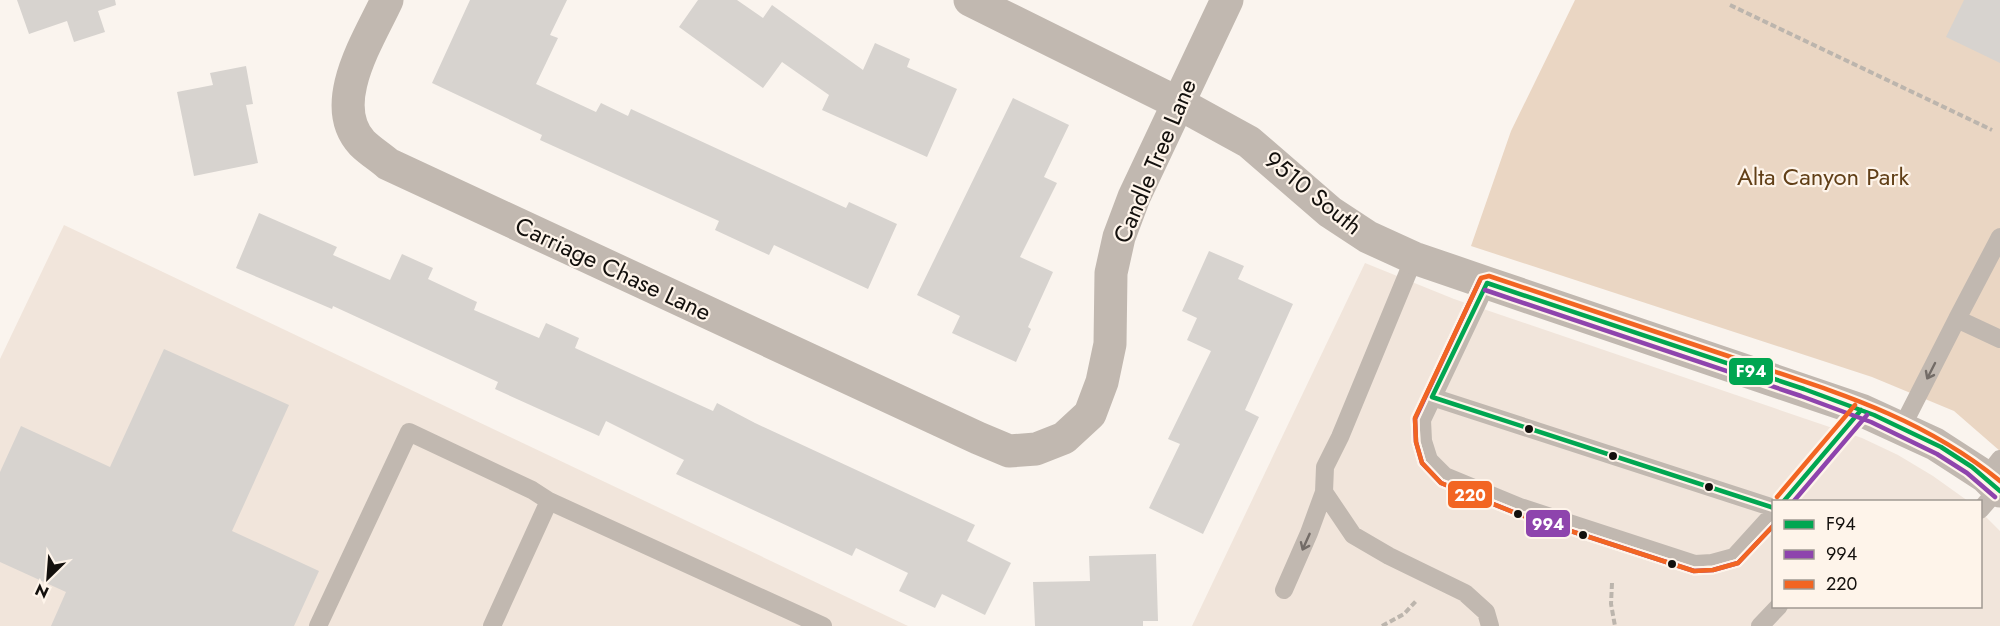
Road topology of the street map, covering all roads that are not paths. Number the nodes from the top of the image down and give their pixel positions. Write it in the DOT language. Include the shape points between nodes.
graph roads {
  1 [pos="387,0"];
  2 [pos="970,0"];
  3 [pos="1227,0"];
  4 [pos="1178,103"];
  5 [pos="2000,237"];
  6 [pos="1414,258"];
  7 [pos="1487,284"];
  8 [pos="1957,319"];
  9 [pos="2000,339"];
  10 [pos="1432,397"];
  11 [pos="1861,410"];
  12 [pos="1902,428"];
  13 [pos="1009,451"];
  14 [pos="1993,485"];
  15 [pos="1324,492"];
  16 [pos="1784,500"];
  17 [pos="549,501"];
  18 [pos="1772,508"];
  19 [pos="1772,514"];
  20 [pos="1284,590"];
  21 [pos="1777,608"];
  22 [pos="318,626"];
  23 [pos="492,626"];
  24 [pos="823,626"];
  25 [pos="1490,626"];
  26 [pos="1760,626"];
  1 -- 13 [label="street, Carriage Chase Lane" via="348,88 348,117 361,142 388,164"];
  2 -- 4 [label="street, 9510 South"];
  3 -- 4 [label="street, Candle Tree Lane"];
  4 -- 6 [label="street, 9510 South" via="1249,142 1330,212 1368,237"];
  4 -- 13 [label="street, Candle Tree Lane" via="1119,237 1111,273 1110,344 1090,414 1064,438 1036,449"];
  5 -- 8 [label="lane"];
  6 -- 7 [label="street, 9510 South"];
  6 -- 15 [label="lane" via="1325,467"];
  7 -- 10 [label="lane"];
  7 -- 11 [label="street, 9510 South"];
  8 -- 9 [label="lane"];
  8 -- 12 [label="lane, one-way"];
  10 -- 18 [label="lane"];
  10 -- 19 [label="lane" via="1422,420 1429,460 1445,477 1520,507 1695,564 1734,557"];
  11 -- 12 [label="street, 9510 South"];
  11 -- 16 [label="lane"];
  12 -- 14 [label="street, 9510 South" via="1935,444"];
  15 -- 20 [label="lane, one-way"];
  15 -- 25 [label="lane" via="1353,535 1465,593 1486,612"];
  17 -- 22 [label="lane" via="409,432"];
  17 -- 23 [label="lane"];
  17 -- 24 [label="lane"];
  21 -- 26 [label="lane"];
}
